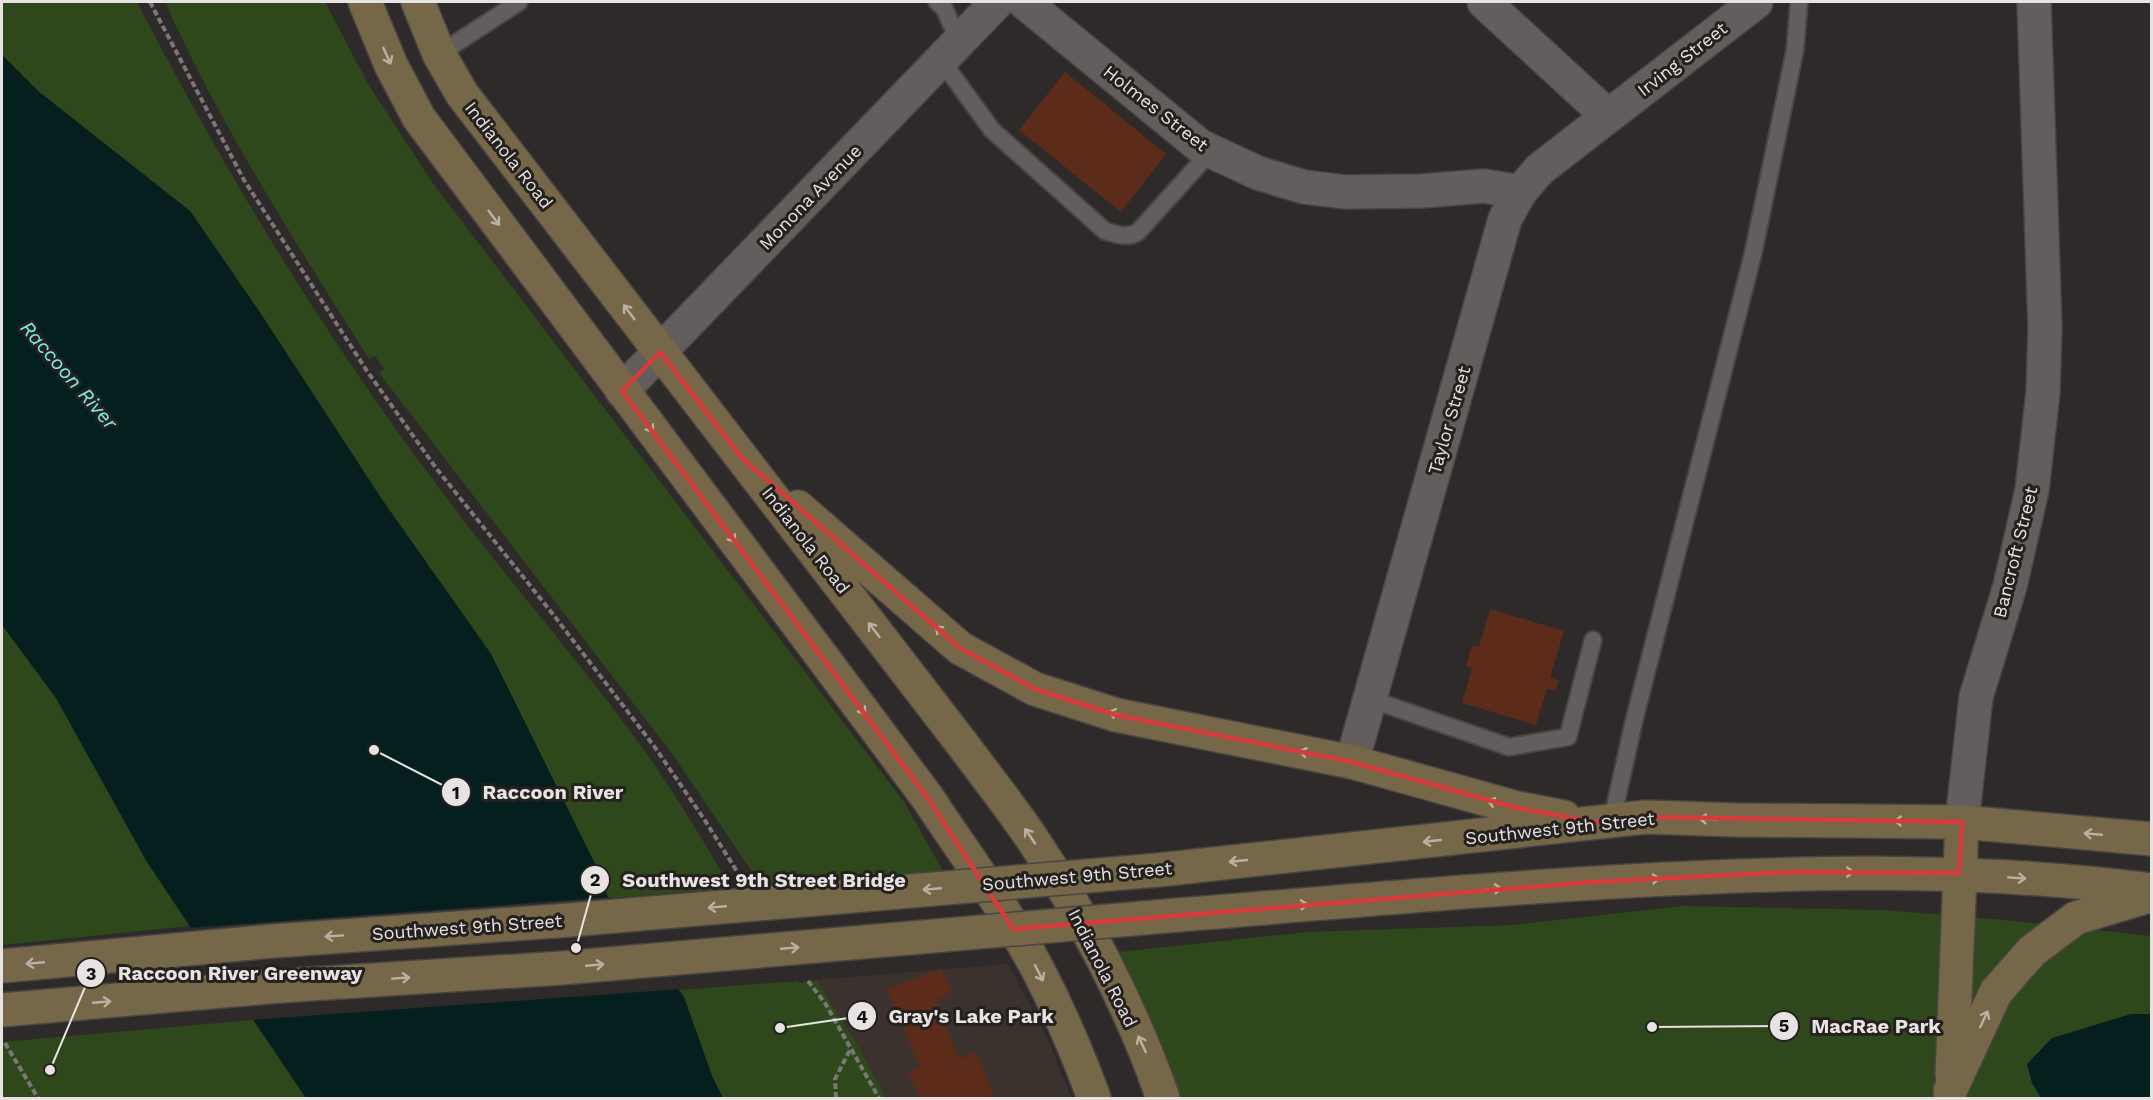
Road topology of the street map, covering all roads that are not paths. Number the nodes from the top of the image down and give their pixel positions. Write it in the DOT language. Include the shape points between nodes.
graph roads {
  1 [pos="365,2"];
  2 [pos="418,2"];
  3 [pos="519,2"];
  4 [pos="937,2"];
  5 [pos="997,2"];
  6 [pos="1024,2"];
  7 [pos="1484,2"];
  8 [pos="1756,2"];
  9 [pos="1799,2"];
  10 [pos="2034,2"];
  11 [pos="950,51"];
  12 [pos="439,54"];
  13 [pos="1608,116"];
  14 [pos="1211,151"];
  15 [pos="1520,192"];
  16 [pos="660,352"];
  17 [pos="622,391"];
  18 [pos="742,458"];
  19 [pos="1593,640"];
  20 [pos="1370,699"];
  21 [pos="1352,762"];
  22 [pos="1603,821"];
  23 [pos="1962,822"];
  24 [pos="2151,839"];
  25 [pos="1959,873"];
  26 [pos="2151,890"];
  27 [pos="2151,895"];
  28 [pos="2,966"];
  29 [pos="2,1010"];
  30 [pos="1949,1095"];
  31 [pos="1094,1098"];
  32 [pos="1163,1098"];
  1 -- 17 [label="main road, one-way" via="419,118"];
  2 -- 12 [label="main road, Indianola Road"];
  3 -- 12 [label="lane"];
  4 -- 11 [label="lane" via="944,8"];
  5 -- 11 [label="street, Monona Avenue"];
  6 -- 14 [label="street, Holmes Street" via="1139,98"];
  7 -- 13 [label="street"];
  8 -- 13 [label="street, Irving Street"];
  9 -- 22 [label="lane" via="1795,50 1753,254 1634,721"];
  10 -- 23 [label="street, Bancroft Street" via="2046,328 2043,392 2032,490 2010,586 1976,697"];
  11 -- 14 [label="lane" via="992,130 1105,231 1123,236 1138,232"];
  11 -- 16 [label="street, Monona Avenue"];
  16 -- 12 [label="main road, Indianola Road, one-way" via="462,94"];
  13 -- 15 [label="street, Taylor Street" via="1540,169"];
  14 -- 15 [label="street, Holmes Street" via="1258,173 1304,187 1346,192 1484,186"];
  15 -- 20 [label="street, Taylor Street" via="1505,219"];
  16 -- 17 [label="street, Monona Avenue"];
  16 -- 18 [label="main road, Indianola Road"];
  17 -- 31 [label="main road, one-way" via="927,797 1036,967"];
  21 -- 18 [label="main road, one-way" via="1116,715 1035,689 960,648"];
  32 -- 18 [label="main road, Indianola Road, one-way" via="1097,947 1031,837"];
  19 -- 20 [label="lane" via="1568,737 1509,747"];
  20 -- 21 [label="street, Taylor Street"];
  22 -- 21 [label="main road, one-way" via="1517,808"];
  23 -- 22 [label="main road, Southwest 9th Street, one-way" via="1646,818"];
  22 -- 28 [label="main road, Southwest 9th Street, one-way, bridge" via="1158,870"];
  24 -- 23 [label="main road, Southwest 9th Street, one-way"];
  23 -- 25 [label="main road, Bancroft Street"];
  25 -- 26 [label="main road, one-way"];
  29 -- 25 [label="main road, one-way, bridge" via="574,967 1592,882 1792,872"];
  25 -- 30 [label="main road, Bancroft Street"];
  30 -- 27 [label="main road, one-way" via="1996,992 2032,951 2076,918"];
}
